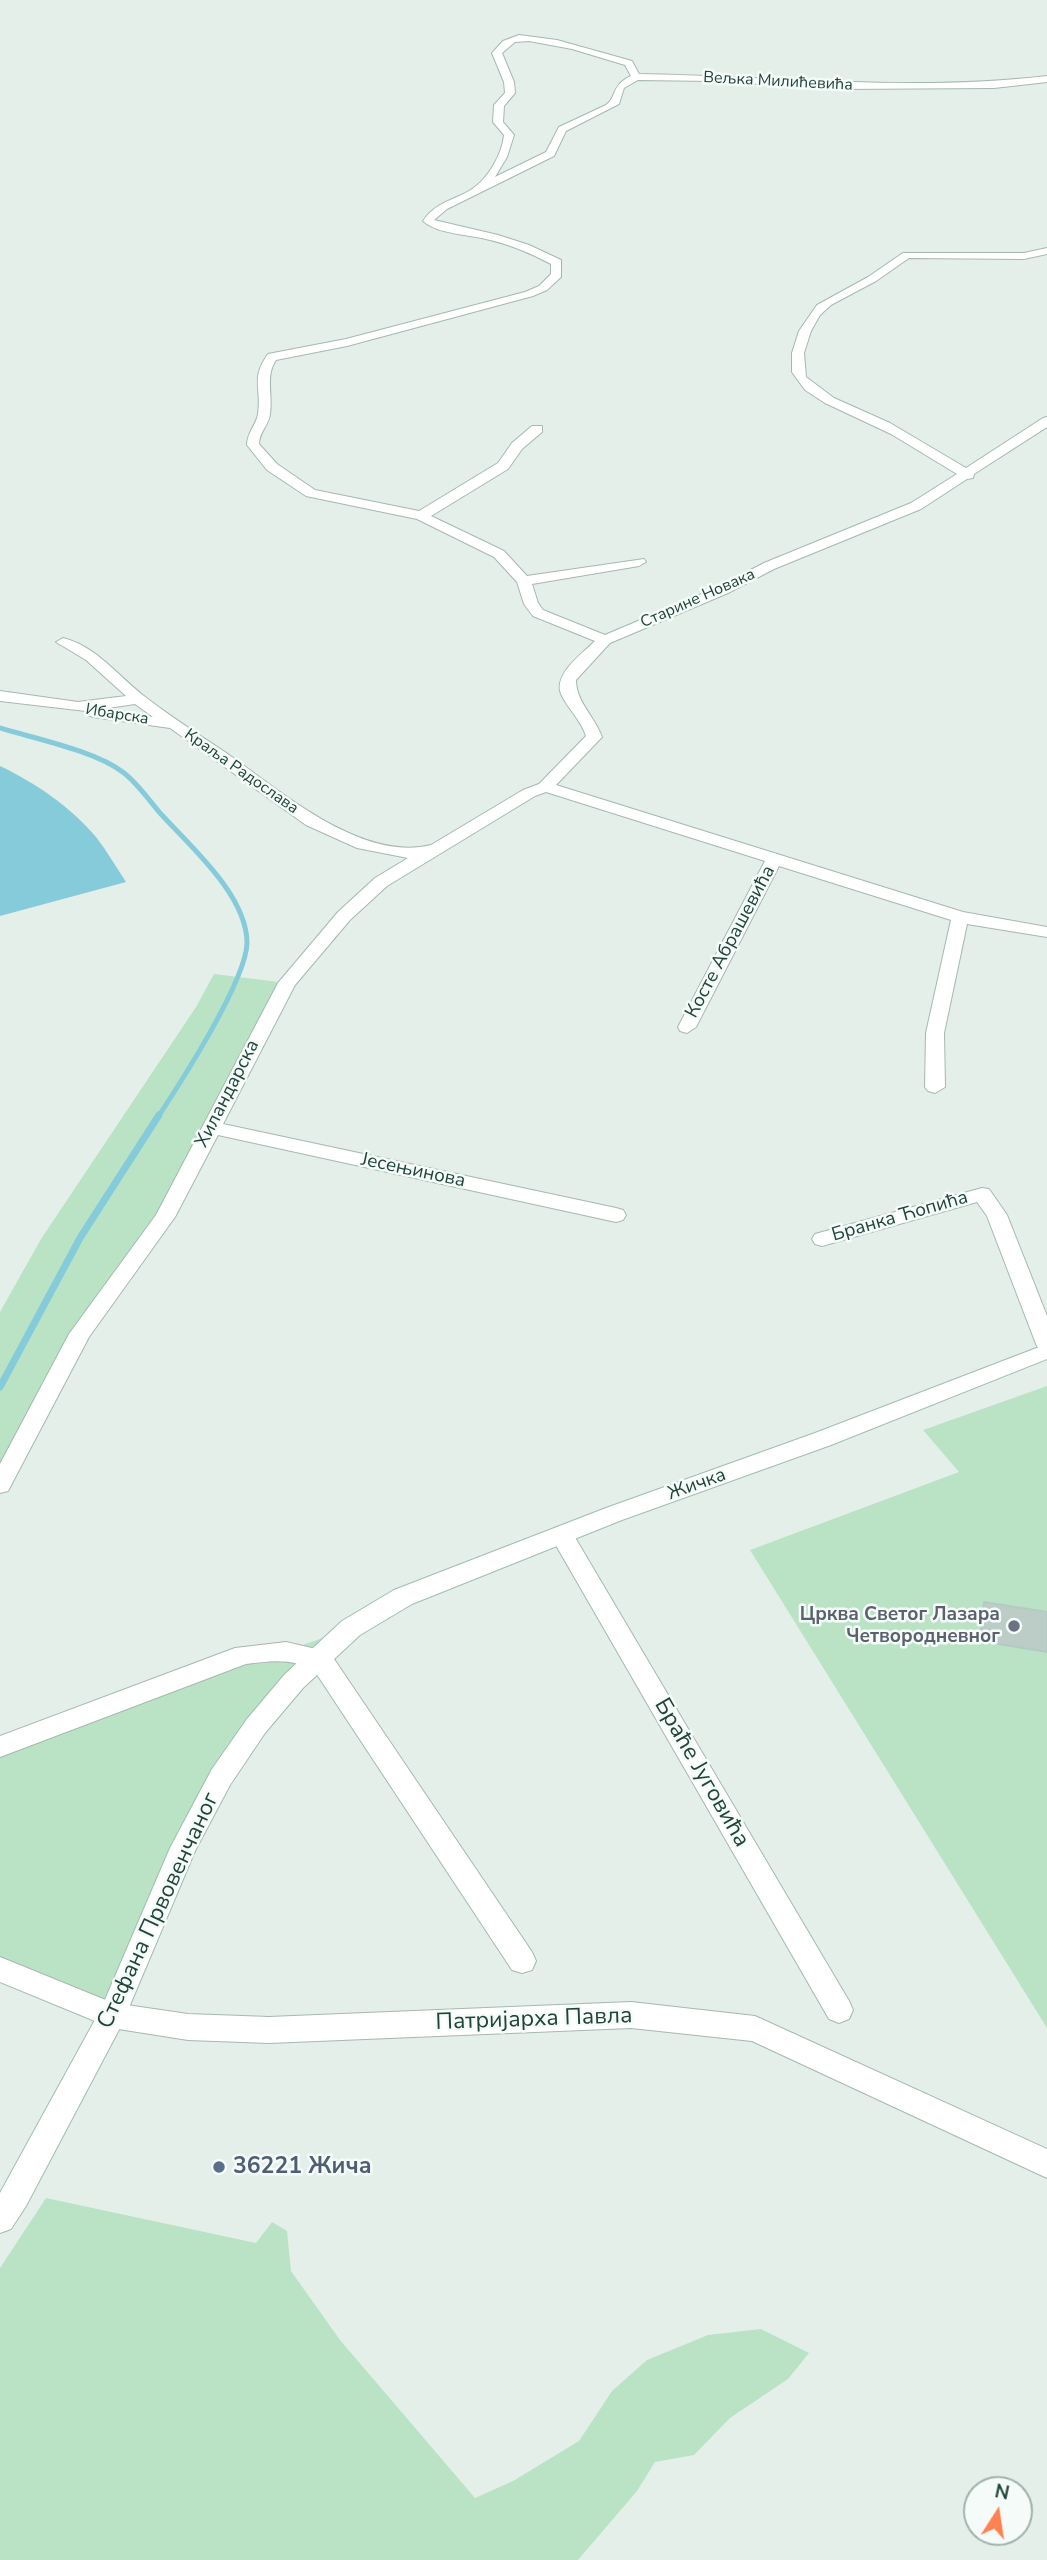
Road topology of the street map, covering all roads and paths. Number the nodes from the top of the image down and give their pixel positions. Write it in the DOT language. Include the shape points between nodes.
graph roads {
  1 [pos="636,77"];
  2 [pos="1047,79"];
  3 [pos="479,190"];
  4 [pos="1047,251"];
  5 [pos="1047,421"];
  6 [pos="537,429"];
  7 [pos="968,475"];
  8 [pos="421,516"];
  9 [pos="639,562"];
  10 [pos="524,581"];
  11 [pos="605,640"];
  12 [pos="64,642"];
  13 [pos="0,696"];
  14 [pos="138,699"];
  15 [pos="60,706"];
  16 [pos="174,725"];
  17 [pos="545,787"];
  18 [pos="363,844"];
  19 [pos="439,848"];
  20 [pos="775,858"];
  21 [pos="363,898"];
  22 [pos="960,917"];
  23 [pos="1047,932"];
  24 [pos="687,1027"];
  25 [pos="935,1087"];
  26 [pos="211,1127"];
  27 [pos="616,1215"];
  28 [pos="822,1239"];
  29 [pos="1047,1344"];
  30 [pos="1047,1351"];
  31 [pos="0,1485"];
  32 [pos="562,1535"];
  33 [pos="351,1628"];
  34 [pos="317,1658"];
  35 [pos="0,1747"];
  36 [pos="522,1961"];
  37 [pos="0,1969"];
  38 [pos="839,2010"];
  39 [pos="112,2015"];
  40 [pos="1047,2164"];
  41 [pos="0,2218"];
  1 -- 2 [label="street, Вељка Милићевића" via="840,86 994,85"];
  1 -- 3 [label="street" via="616,89 616,102 610,107 562,129 550,154"];
  1 -- 3 [label="street" via="629,64 570,47 520,37 506,43 497,54 510,93 499,105 498,121 510,143"];
  3 -- 8 [label="street" via="447,204 428,221 494,237 557,262 557,275 543,288 359,339 272,357 264,368 264,416 253,435 253,445 261,456 323,498 359,501"];
  4 -- 7 [label="street" via="1024,256 907,255 811,317 794,367 799,377 814,392"];
  5 -- 7 [label="street, Старине Новака"];
  6 -- 8 [label="street" via="503,466"];
  7 -- 11 [label="street, Старине Новака" via="916,506"];
  8 -- 10 [label="street" via="499,554"];
  9 -- 10 [label="street"];
  10 -- 11 [label="street" via="538,613"];
  11 -- 17 [label="street, Старине Новака" via="568,680 568,692 594,737"];
  12 -- 14 [label="street, Краља Радослава" via="91,657"];
  13 -- 15 [label="street, Ибарска"];
  14 -- 15 [label="street, Ибарска"];
  14 -- 16 [label="street, Краља Радослава"];
  15 -- 16 [label="street, Ибарска"];
  16 -- 18 [label="street, Краља Радослава" via="312,821"];
  17 -- 19 [label="street, Хиландарска"];
  17 -- 20 [label="street"];
  18 -- 19 [label="street, Краља Радослава" via="415,854"];
  18 -- 21 [label="street" via="374,863"];
  19 -- 21 [label="street, Хиландарска"];
  20 -- 22 [label="street"];
  20 -- 24 [label="street, Косте Абрашевића"];
  21 -- 26 [label="street, Хиландарска" via="287,983"];
  22 -- 23 [label="street"];
  22 -- 25 [label="street" via="935,1033"];
  26 -- 27 [label="street, Јесењинова"];
  26 -- 31 [label="street, Хиландарска" via="164,1217 80,1334"];
  28 -- 29 [label="street, Бранка Ћопића" via="982,1194 997,1215"];
  30 -- 32 [label="street, Жичка"];
  32 -- 33 [label="street, Жичка" via="403,1597"];
  32 -- 38 [label="street, Браће Југовића"];
  33 -- 34 [label="street, Стефана Првовенчаног"];
  34 -- 35 [label="street" via="284,1652 244,1656"];
  34 -- 36 [label="street"];
  34 -- 39 [label="street, Стефана Првовенчаног" via="256,1726 221,1777 183,1848"];
  37 -- 39 [label="street, Патријарха Павла"];
  39 -- 40 [label="street, Патријарха Павла" via="188,2028 269,2030 631,2015 755,2029"];
  39 -- 41 [label="street, Стефана Првовенчаног"];
}
